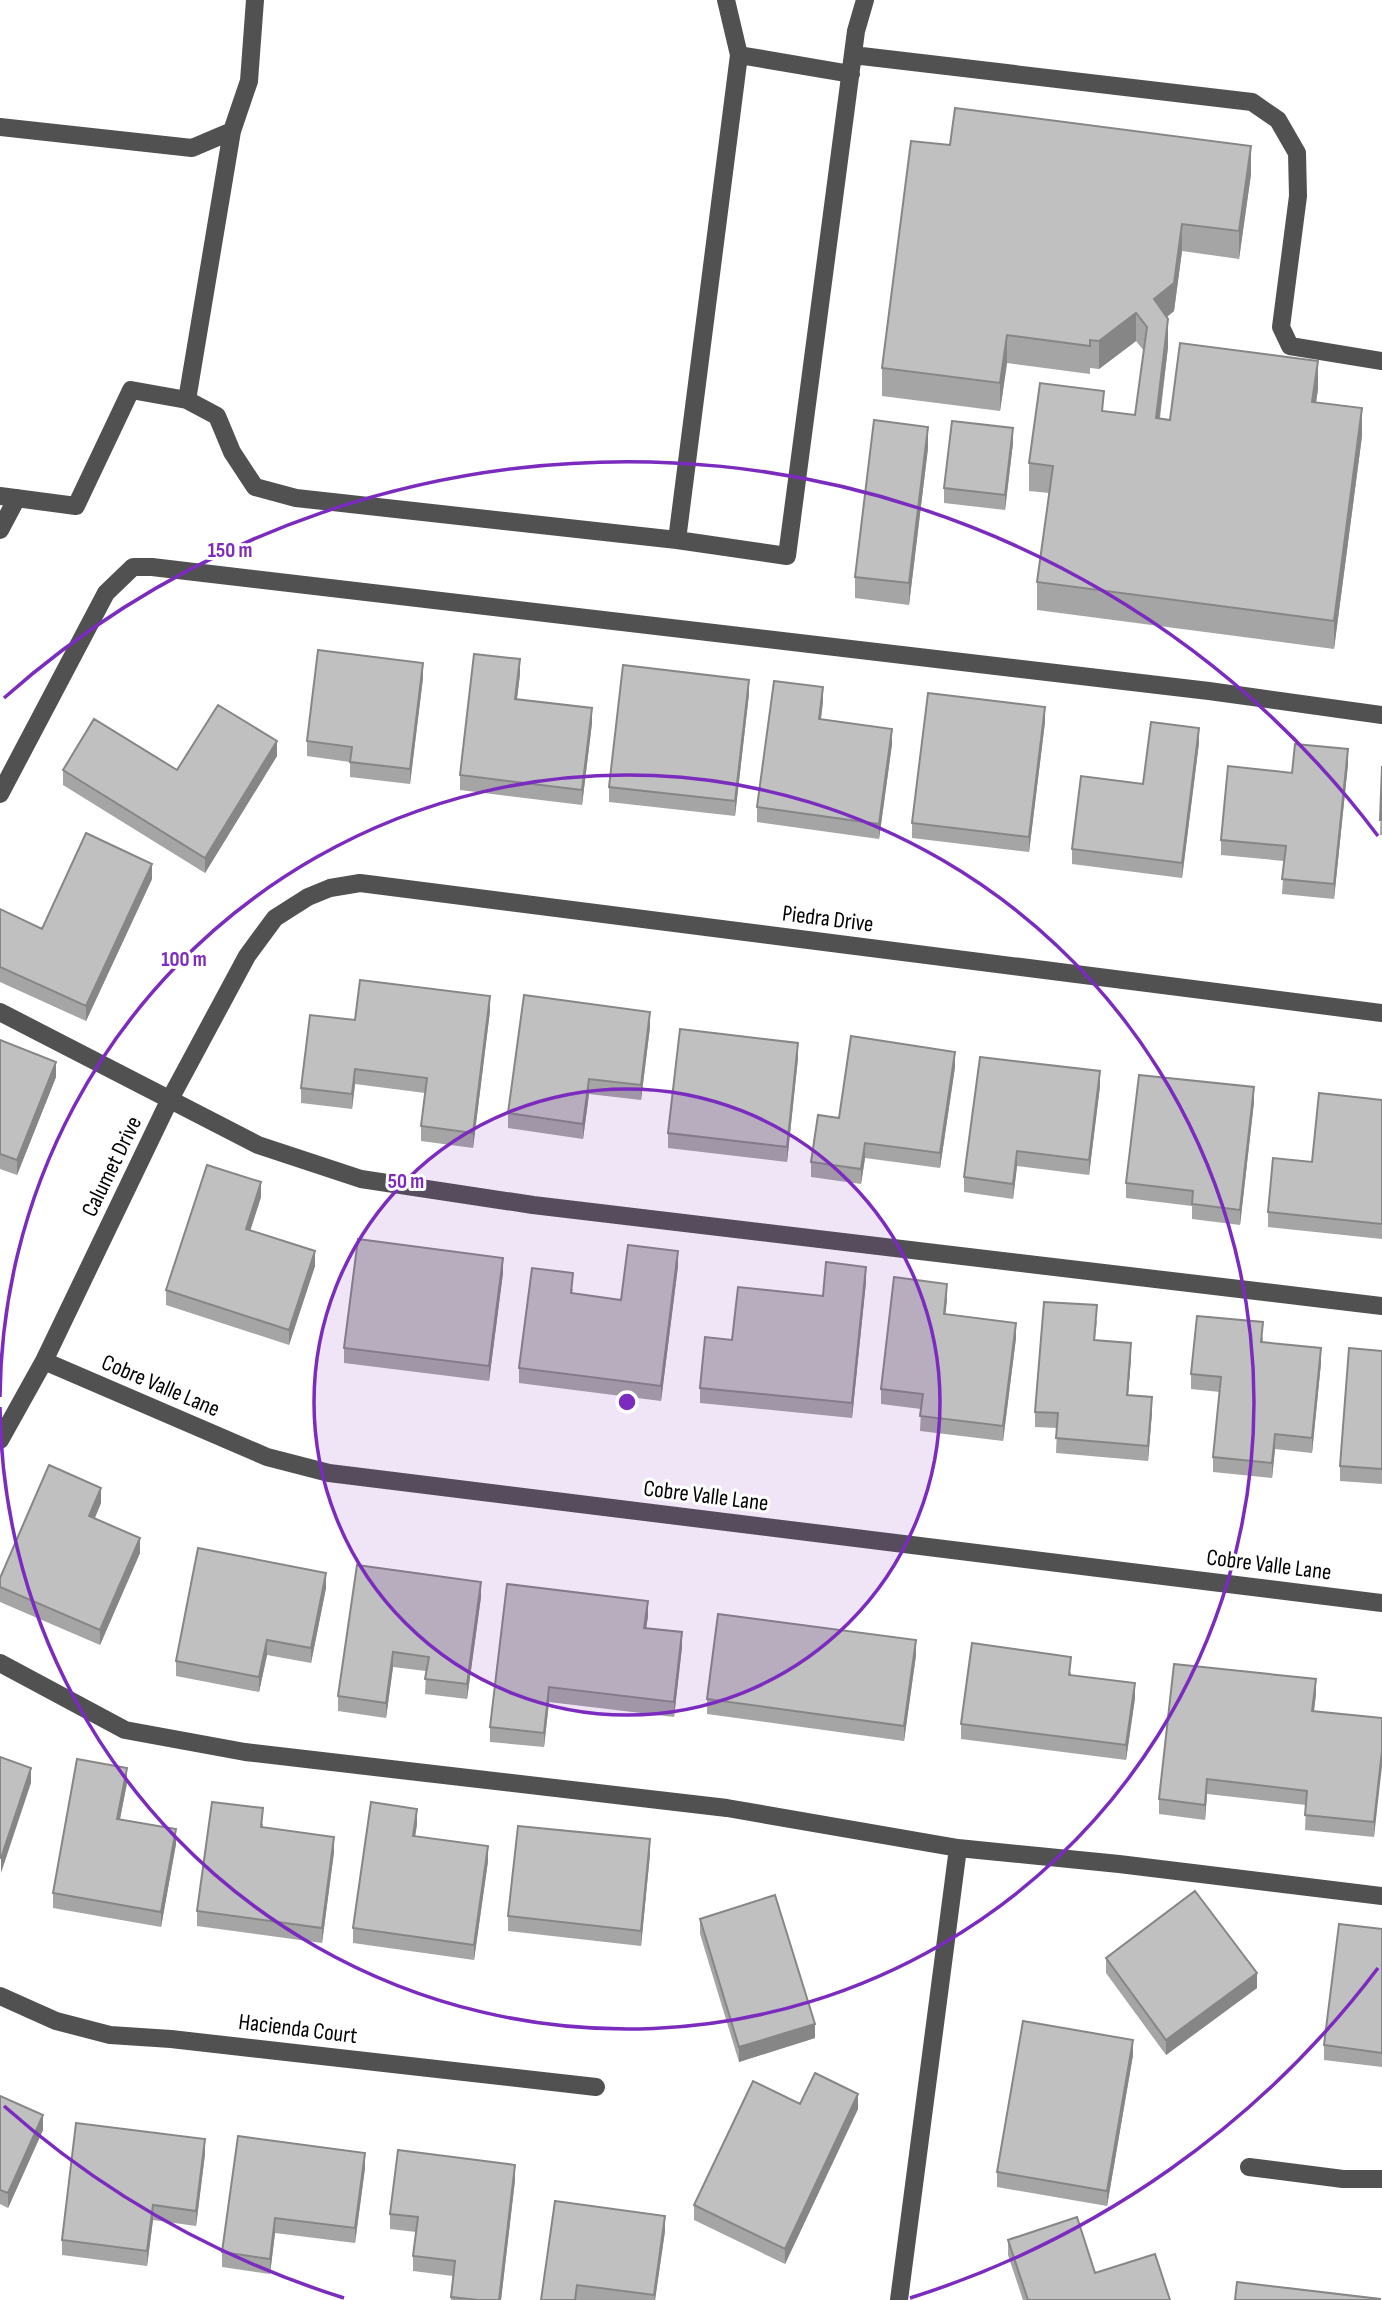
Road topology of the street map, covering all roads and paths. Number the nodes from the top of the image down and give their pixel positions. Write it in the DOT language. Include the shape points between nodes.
graph roads {
  1 [pos="255,0"];
  2 [pos="726,0"];
  3 [pos="865,0"];
  4 [pos="738,55"];
  5 [pos="853,55"];
  6 [pos="851,74"];
  7 [pos="0,127"];
  8 [pos="232,131"];
  9 [pos="1382,361"];
  10 [pos="187,400"];
  11 [pos="8,497"];
  12 [pos="0,530"];
  13 [pos="677,540"];
  14 [pos="1382,715"];
  15 [pos="0,794"];
  16 [pos="275,918"];
  17 [pos="0,1012"];
  18 [pos="1382,1013"];
  19 [pos="169,1101"];
  20 [pos="1382,1306"];
  21 [pos="44,1361"];
  22 [pos="0,1440"];
  23 [pos="1382,1603"];
  24 [pos="0,1663"];
  25 [pos="958,1848"];
  26 [pos="1382,1896"];
  27 [pos="0,1996"];
  28 [pos="596,2087"];
  29 [pos="1249,2167"];
  30 [pos="1382,2179"];
  31 [pos="899,2300"];
  1 -- 8 [label="street" via="249,81"];
  2 -- 4 [label="street"];
  3 -- 5 [label="street"];
  4 -- 6 [label="street"];
  4 -- 13 [label="street"];
  5 -- 6 [label="street"];
  5 -- 9 [label="street" via="1252,102 1278,120 1297,153 1298,196 1281,327 1290,346"];
  6 -- 13 [label="street" via="787,556"];
  7 -- 8 [label="street" via="192,148"];
  8 -- 10 [label="street"];
  10 -- 11 [label="street" via="131,390 76,506"];
  10 -- 13 [label="street" via="217,416 232,453 255,487 296,498"];
  11 -- 12 [label="street"];
  14 -- 15 [label="street" via="828,645 133,567 106,593"];
  16 -- 18 [label="street, Piedra Drive" via="308,897 360,883"];
  16 -- 19 [label="street, Calumet Drive" via="247,956"];
  17 -- 19 [label="street"];
  19 -- 20 [label="street" via="257,1144 361,1179 546,1207"];
  19 -- 21 [label="street, Calumet Drive"];
  21 -- 22 [label="street, Calumet Drive"];
  21 -- 23 [label="street, Cobre Valle Lane" via="267,1457 329,1473"];
  24 -- 25 [label="street" via="125,1730 245,1752 727,1808"];
  25 -- 26 [label="street"];
  25 -- 31 [label="street"];
  27 -- 28 [label="street, Hacienda Court" via="56,2021 110,2035"];
  29 -- 30 [label="street" via="1343,2179"];
}
